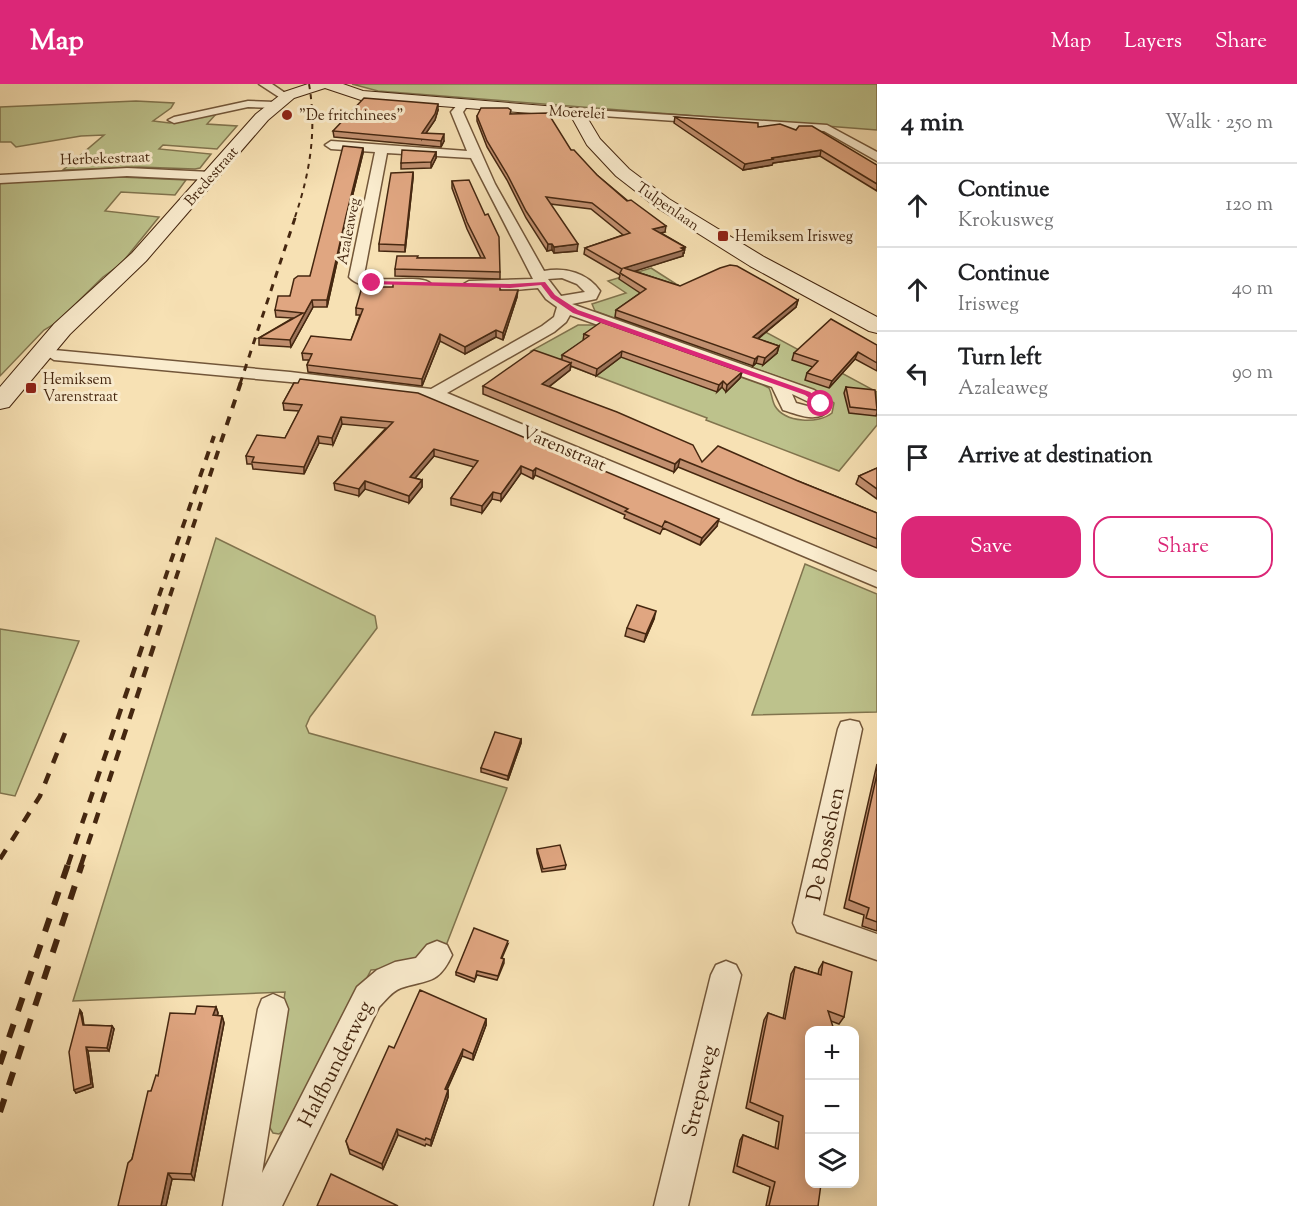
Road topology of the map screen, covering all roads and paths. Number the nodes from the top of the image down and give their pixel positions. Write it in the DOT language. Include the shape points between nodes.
graph roads {
  1 [pos="264,84"];
  2 [pos="323,84"];
  3 [pos="328,84"];
  4 [pos="280,101"];
  5 [pos="463,105"];
  6 [pos="577,112"];
  7 [pos="174,120"];
  8 [pos="331,145"];
  9 [pos="382,149"];
  10 [pos="473,154"];
  11 [pos="877,157"];
  12 [pos="211,176"];
  13 [pos="0,178"];
  14 [pos="139,257"];
  15 [pos="542,280"];
  16 [pos="436,285"];
  17 [pos="458,285"];
  18 [pos="562,303"];
  19 [pos="589,316"];
  20 [pos="558,323"];
  21 [pos="877,326"];
  22 [pos="54,355"];
  23 [pos="778,384"];
  24 [pos="434,394"];
  25 [pos="0,402"];
  26 [pos="0,417"];
  27 [pos="877,580"];
  28 [pos="850,729"];
  29 [pos="877,947"];
  30 [pos="437,955"];
  31 [pos="726,975"];
  32 [pos="273,1009"];
  33 [pos="240,1206"];
  34 [pos="264,1206"];
  35 [pos="671,1206"];
  1 -- 4 [label="street"];
  2 -- 4 [label="main road"];
  3 -- 5 [label="main road, Moerelei" via="361,95"];
  4 -- 7 [label="street"];
  4 -- 12 [label="main road, Bredestraat"];
  5 -- 6 [label="main road, Moerelei"];
  5 -- 10 [label="street" via="457,112"];
  6 -- 11 [label="street, Moerelei" via="827,128"];
  6 -- 21 [label="main road, Tulpenlaan" via="579,121 603,153 645,191 707,232"];
  8 -- 9 [label="street"];
  9 -- 10 [label="street"];
  9 -- 16 [label="street, Azaleaweg" via="356,277 372,283"];
  10 -- 15 [label="street"];
  12 -- 13 [label="street, Herbekestraat" via="138,172"];
  12 -- 14 [label="main road, Bredestraat"];
  14 -- 22 [label="main road, Bredestraat"];
  14 -- 25 [label="main road, Bredestraat" via="62,329"];
  15 -- 17 [label="street" via="510,286"];
  15 -- 18 [label="street" via="549,293"];
  15 -- 18 [label="street" via="567,274 593,291 591,296"];
  18 -- 19 [label="street"];
  18 -- 20 [label="street" via="564,313"];
  19 -- 20 [label="street"];
  19 -- 23 [label="street"];
  20 -- 24 [label="street"];
  22 -- 24 [label="street, Varenstraat"];
  22 -- 26 [label="main road, Bredestraat"];
  24 -- 27 [label="street, Varenstraat"];
  28 -- 29 [label="street, De Bosschen" via="807,923"];
  30 -- 34 [label="street, Halfbunderweg" via="423,971 395,976 368,997"];
  31 -- 35 [label="street, Strepeweg"];
  32 -- 33 [label="street"];
}
